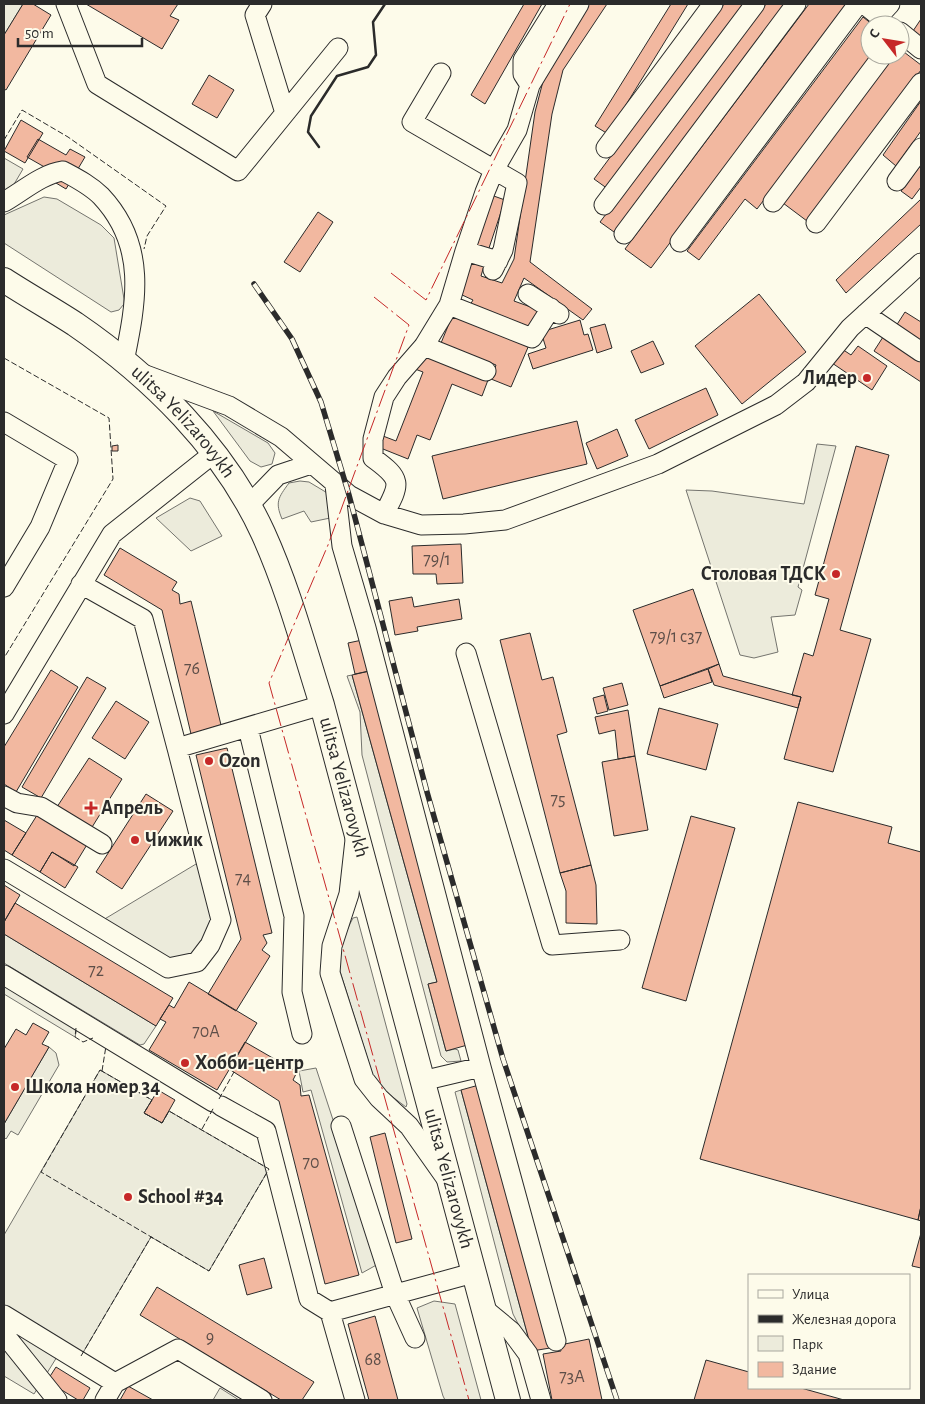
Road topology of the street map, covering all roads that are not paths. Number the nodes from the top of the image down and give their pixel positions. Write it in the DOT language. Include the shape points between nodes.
graph roads {
  1 [pos="66,4"];
  2 [pos="262,4"];
  3 [pos="558,4"];
  4 [pos="579,4"];
  5 [pos="713,4"];
  6 [pos="755,4"];
  7 [pos="796,4"];
  8 [pos="858,4"];
  9 [pos="864,4"];
  10 [pos="886,15"];
  11 [pos="910,41"];
  12 [pos="338,48"];
  13 [pos="921,49"];
  14 [pos="876,65"];
  15 [pos="441,73"];
  16 [pos="921,83"];
  17 [pos="530,85"];
  18 [pos="285,113"];
  19 [pos="606,148"];
  20 [pos="921,148"];
  21 [pos="494,170"];
  22 [pos="898,182"];
  23 [pos="4,202"];
  24 [pos="773,202"];
  25 [pos="604,206"];
  26 [pos="816,223"];
  27 [pos="624,234"];
  28 [pos="680,242"];
  29 [pos="465,251"];
  30 [pos="921,263"];
  31 [pos="4,280"];
  32 [pos="528,294"];
  33 [pos="449,305"];
  34 [pos="865,314"];
  35 [pos="424,346"];
  36 [pos="921,352"];
  37 [pos="129,366"];
  38 [pos="486,370"];
  39 [pos="4,422"];
  40 [pos="214,454"];
  41 [pos="310,464"];
  42 [pos="335,485"];
  43 [pos="248,506"];
  44 [pos="384,514"];
  45 [pos="81,584"];
  46 [pos="4,587"];
  47 [pos="466,653"];
  48 [pos="322,705"];
  49 [pos="4,714"];
  50 [pos="248,728"];
  51 [pos="177,748"];
  52 [pos="4,796"];
  53 [pos="356,832"];
  54 [pos="102,844"];
  55 [pos="4,869"];
  56 [pos="620,940"];
  57 [pos="4,975"];
  58 [pos="302,1034"];
  59 [pos="481,1067"];
  60 [pos="422,1081"];
  61 [pos="341,1126"];
  62 [pos="448,1181"];
  63 [pos="472,1273"];
  64 [pos="395,1294"];
  65 [pos="482,1307"];
  66 [pos="330,1312"];
  67 [pos="4,1315"];
  68 [pos="4,1334"];
  69 [pos="415,1338"];
  70 [pos="556,1341"];
  71 [pos="115,1383"];
  72 [pos="57,1400"];
  73 [pos="104,1400"];
  74 [pos="262,1400"];
  75 [pos="355,1400"];
  76 [pos="508,1400"];
  77 [pos="540,1400"];
  1 -- 18 [label="street" via="97,84 238,170"];
  2 -- 18 [label="street" via="255,16"];
  3 -- 17 [label="street" via="523,60 523,74"];
  4 -- 17 [label="street"];
  5 -- 19 [label="street"];
  6 -- 25 [label="street"];
  7 -- 27 [label="street"];
  8 -- 28 [label="street"];
  9 -- 10 [label="street"];
  11 -- 13 [label="street"];
  12 -- 18 [label="street"];
  14 -- 24 [label="street"];
  15 -- 21 [label="street" via="412,122"];
  16 -- 26 [label="street"];
  17 -- 21 [label="street" via="517,130"];
  20 -- 22 [label="street"];
  21 -- 29 [label="street"];
  21 -- 29 [label="street" via="517,183 503,250 496,266"];
  23 -- 37 [label="street" via="49,173 63,171 101,197 121,227 135,270"];
  29 -- 33 [label="street"];
  30 -- 34 [label="street"];
  31 -- 37 [label="main road, ulitsa Yelizarovykh" via="75,324"];
  32 -- 33 [label="street" via="555,311 532,338"];
  33 -- 35 [label="street"];
  34 -- 36 [label="street"];
  34 -- 44 [label="street" via="839,340 806,382 776,405 658,464 505,520 421,525"];
  35 -- 38 [label="street"];
  35 -- 44 [label="street" via="397,377 378,413 373,458 392,472 397,489"];
  37 -- 40 [label="main road, ulitsa Yelizarovykh" via="187,422"];
  37 -- 41 [label="street" via="229,406 281,437"];
  39 -- 46 [label="street" via="68,460 40,527"];
  40 -- 43 [label="main road, ulitsa Yelizarovykh"];
  40 -- 45 [label="street" via="112,534"];
  41 -- 42 [label="street"];
  41 -- 43 [label="street" via="278,475"];
  42 -- 44 [label="street"];
  42 -- 59 [label="street" via="342,546"];
  43 -- 48 [label="main road, ulitsa Yelizarovykh" via="263,533 282,584"];
  45 -- 49 [label="street"];
  45 -- 51 [label="street" via="143,619"];
  47 -- 56 [label="street" via="552,945"];
  48 -- 50 [label="street"];
  48 -- 53 [label="main road, ulitsa Yelizarovykh"];
  50 -- 51 [label="street"];
  50 -- 58 [label="street" via="294,916 292,992"];
  51 -- 55 [label="street" via="221,920 210,945 197,962 168,968"];
  52 -- 54 [label="street" via="17,803 40,807"];
  53 -- 60 [label="main road, ulitsa Yelizarovykh"];
  53 -- 62 [label="street" via="349,894 332,946 330,973 364,1078 379,1098 409,1126"];
  57 -- 66 [label="street" via="266,1131 309,1299"];
  59 -- 60 [label="street"];
  59 -- 70 [label="street"];
  60 -- 62 [label="main road, ulitsa Yelizarovykh"];
  61 -- 64 [label="street"];
  62 -- 63 [label="main road, ulitsa Yelizarovykh"];
  63 -- 64 [label="street"];
  63 -- 65 [label="main road, ulitsa Yelizarovykh"];
  64 -- 66 [label="street"];
  64 -- 69 [label="street"];
  65 -- 76 [label="main road, ulitsa Yelizarovykh"];
  65 -- 77 [label="street" via="511,1331 528,1354"];
  66 -- 75 [label="street"];
  67 -- 71 [label="street"];
  68 -- 72 [label="street"];
  71 -- 73 [label="street"];
  71 -- 74 [label="street" via="178,1349"];
}
